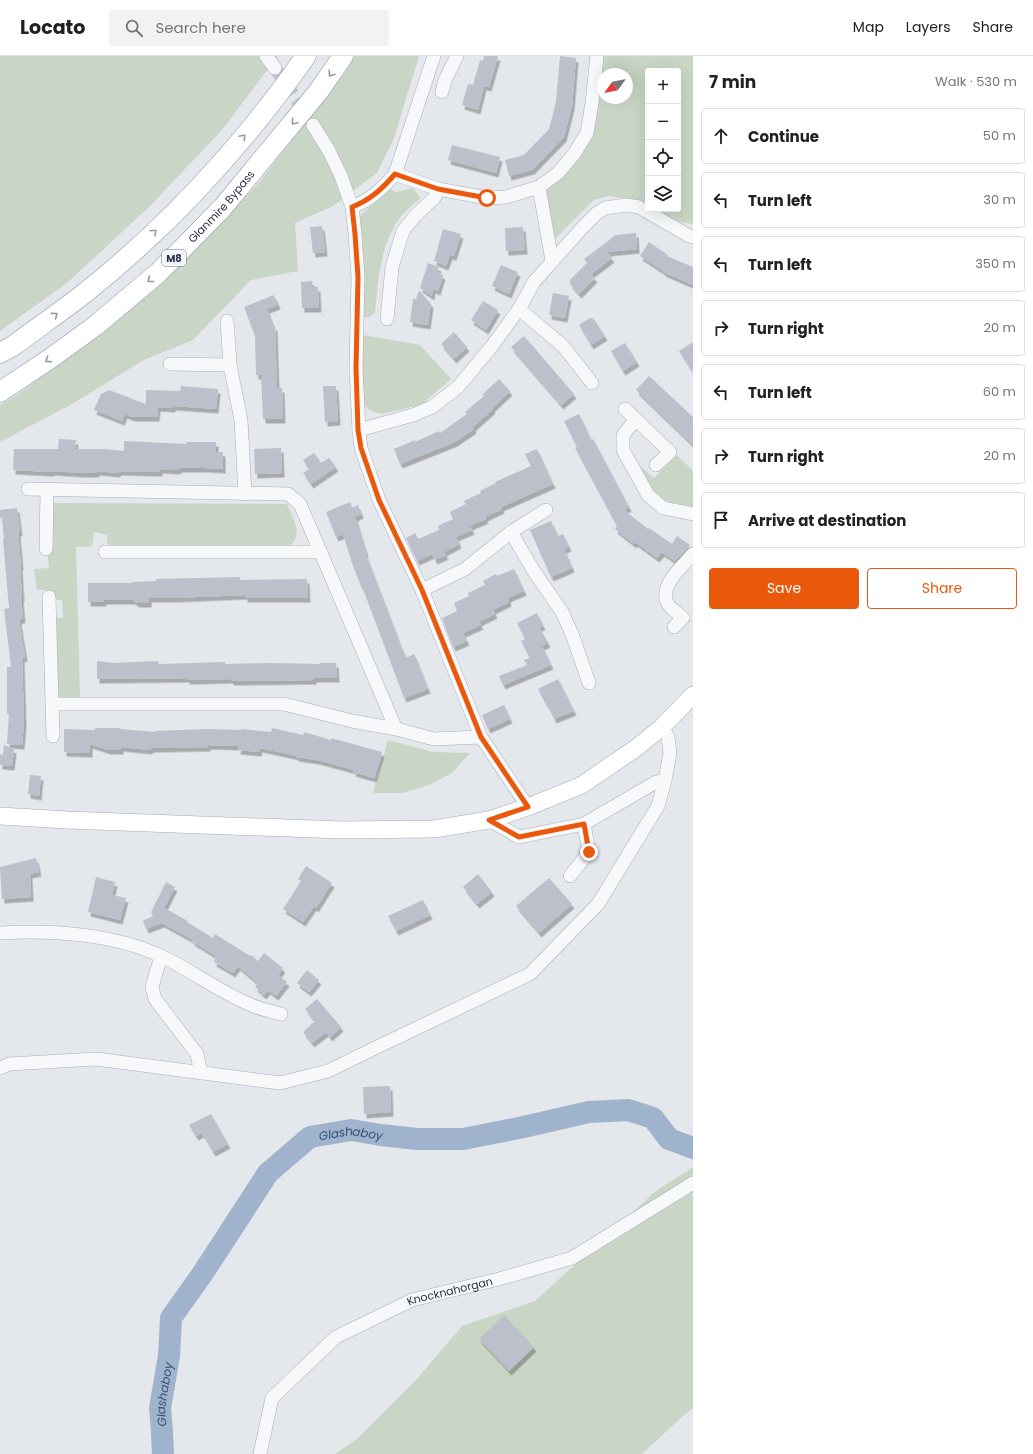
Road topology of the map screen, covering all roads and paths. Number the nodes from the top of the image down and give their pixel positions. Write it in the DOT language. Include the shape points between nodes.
graph roads {
  1 [pos="266,56"];
  2 [pos="306,56"];
  3 [pos="343,56"];
  4 [pos="434,56"];
  5 [pos="457,56"];
  6 [pos="597,56"];
  7 [pos="275,68"];
  8 [pos="442,92"];
  9 [pos="313,125"];
  10 [pos="395,174"];
  11 [pos="539,187"];
  12 [pos="438,189"];
  13 [pos="352,207"];
  14 [pos="693,237"];
  15 [pos="552,261"];
  16 [pos="519,309"];
  17 [pos="387,319"];
  18 [pos="227,321"];
  19 [pos="0,353"];
  20 [pos="170,364"];
  21 [pos="230,365"];
  22 [pos="592,383"];
  23 [pos="0,392"];
  24 [pos="625,410"];
  25 [pos="636,420"];
  26 [pos="358,430"];
  27 [pos="656,465"];
  28 [pos="28,489"];
  29 [pos="47,490"];
  30 [pos="245,494"];
  31 [pos="546,510"];
  32 [pos="693,514"];
  33 [pos="511,532"];
  34 [pos="46,549"];
  35 [pos="105,552"];
  36 [pos="321,552"];
  37 [pos="693,554"];
  38 [pos="422,590"];
  39 [pos="49,598"];
  40 [pos="674,627"];
  41 [pos="589,684"];
  42 [pos="693,695"];
  43 [pos="52,704"];
  44 [pos="662,727"];
  45 [pos="396,729"];
  46 [pos="53,736"];
  47 [pos="481,737"];
  48 [pos="665,780"];
  49 [pos="528,807"];
  50 [pos="0,816"];
  51 [pos="489,820"];
  52 [pos="584,824"];
  53 [pos="570,876"];
  54 [pos="0,933"];
  55 [pos="161,956"];
  56 [pos="281,1014"];
  57 [pos="0,1068"];
  58 [pos="201,1073"];
  59 [pos="693,1183"];
  60 [pos="260,1454"];
  1 -- 7 [label="street"];
  19 -- 2 [label="highway, one-way" via="86,292 165,222 195,192 265,112"];
  3 -- 23 [label="highway, Glanmire Bypass / M8, one-way" via="318,92 228,201 158,273 95,326"];
  4 -- 10 [label="street"];
  5 -- 8 [label="street"];
  6 -- 11 [label="street" via="587,132 574,154 558,173"];
  9 -- 13 [label="street" via="341,176"];
  10 -- 12 [label="street"];
  10 -- 13 [label="street" via="383,188 365,202"];
  11 -- 12 [label="street" via="506,197 487,198"];
  11 -- 15 [label="street"];
  12 -- 17 [label="street" via="435,197 403,230 392,267"];
  13 -- 26 [label="street" via="358,277"];
  14 -- 15 [label="street" via="639,207 614,206 597,213"];
  15 -- 16 [label="street" via="534,282"];
  16 -- 22 [label="street" via="563,346"];
  16 -- 26 [label="street" via="492,346 446,398 413,415"];
  18 -- 21 [label="street"];
  20 -- 21 [label="street"];
  21 -- 30 [label="street" via="241,420"];
  24 -- 25 [label="street"];
  25 -- 27 [label="street" via="670,452"];
  25 -- 32 [label="street" via="623,435 623,450 648,495 663,508"];
  26 -- 38 [label="street" via="361,448 379,500"];
  28 -- 29 [label="street"];
  29 -- 30 [label="street"];
  29 -- 34 [label="street"];
  30 -- 36 [label="street" via="288,494 300,504"];
  31 -- 33 [label="street"];
  33 -- 38 [label="street" via="465,569"];
  33 -- 41 [label="street" via="562,612"];
  35 -- 36 [label="street"];
  36 -- 45 [label="street"];
  37 -- 40 [label="street" via="667,584 667,604 683,618"];
  38 -- 47 [label="street"];
  39 -- 43 [label="street"];
  42 -- 44 [label="main road"];
  43 -- 45 [label="street" via="284,704"];
  43 -- 46 [label="street"];
  44 -- 48 [label="street" via="668,737 670,753"];
  44 -- 49 [label="main road" via="636,748 582,784"];
  45 -- 47 [label="street" via="434,739"];
  47 -- 49 [label="street"];
  48 -- 52 [label="street" via="656,782"];
  48 -- 58 [label="street" via="658,806 598,904 530,974 328,1071 280,1084"];
  49 -- 51 [label="main road"];
  50 -- 51 [label="main road" via="341,830 434,829"];
  51 -- 52 [label="street" via="519,837"];
  52 -- 53 [label="street" via="589,852"];
  54 -- 55 [label="street" via="86,936 132,944"];
  55 -- 56 [label="street" via="249,1005"];
  55 -- 58 [label="street" via="152,987 155,999 197,1054"];
  57 -- 58 [label="street" via="9,1064 96,1059"];
  59 -- 60 [label="street, Knocknahorgan" via="572,1258 412,1300 336,1337 272,1398"];
}
